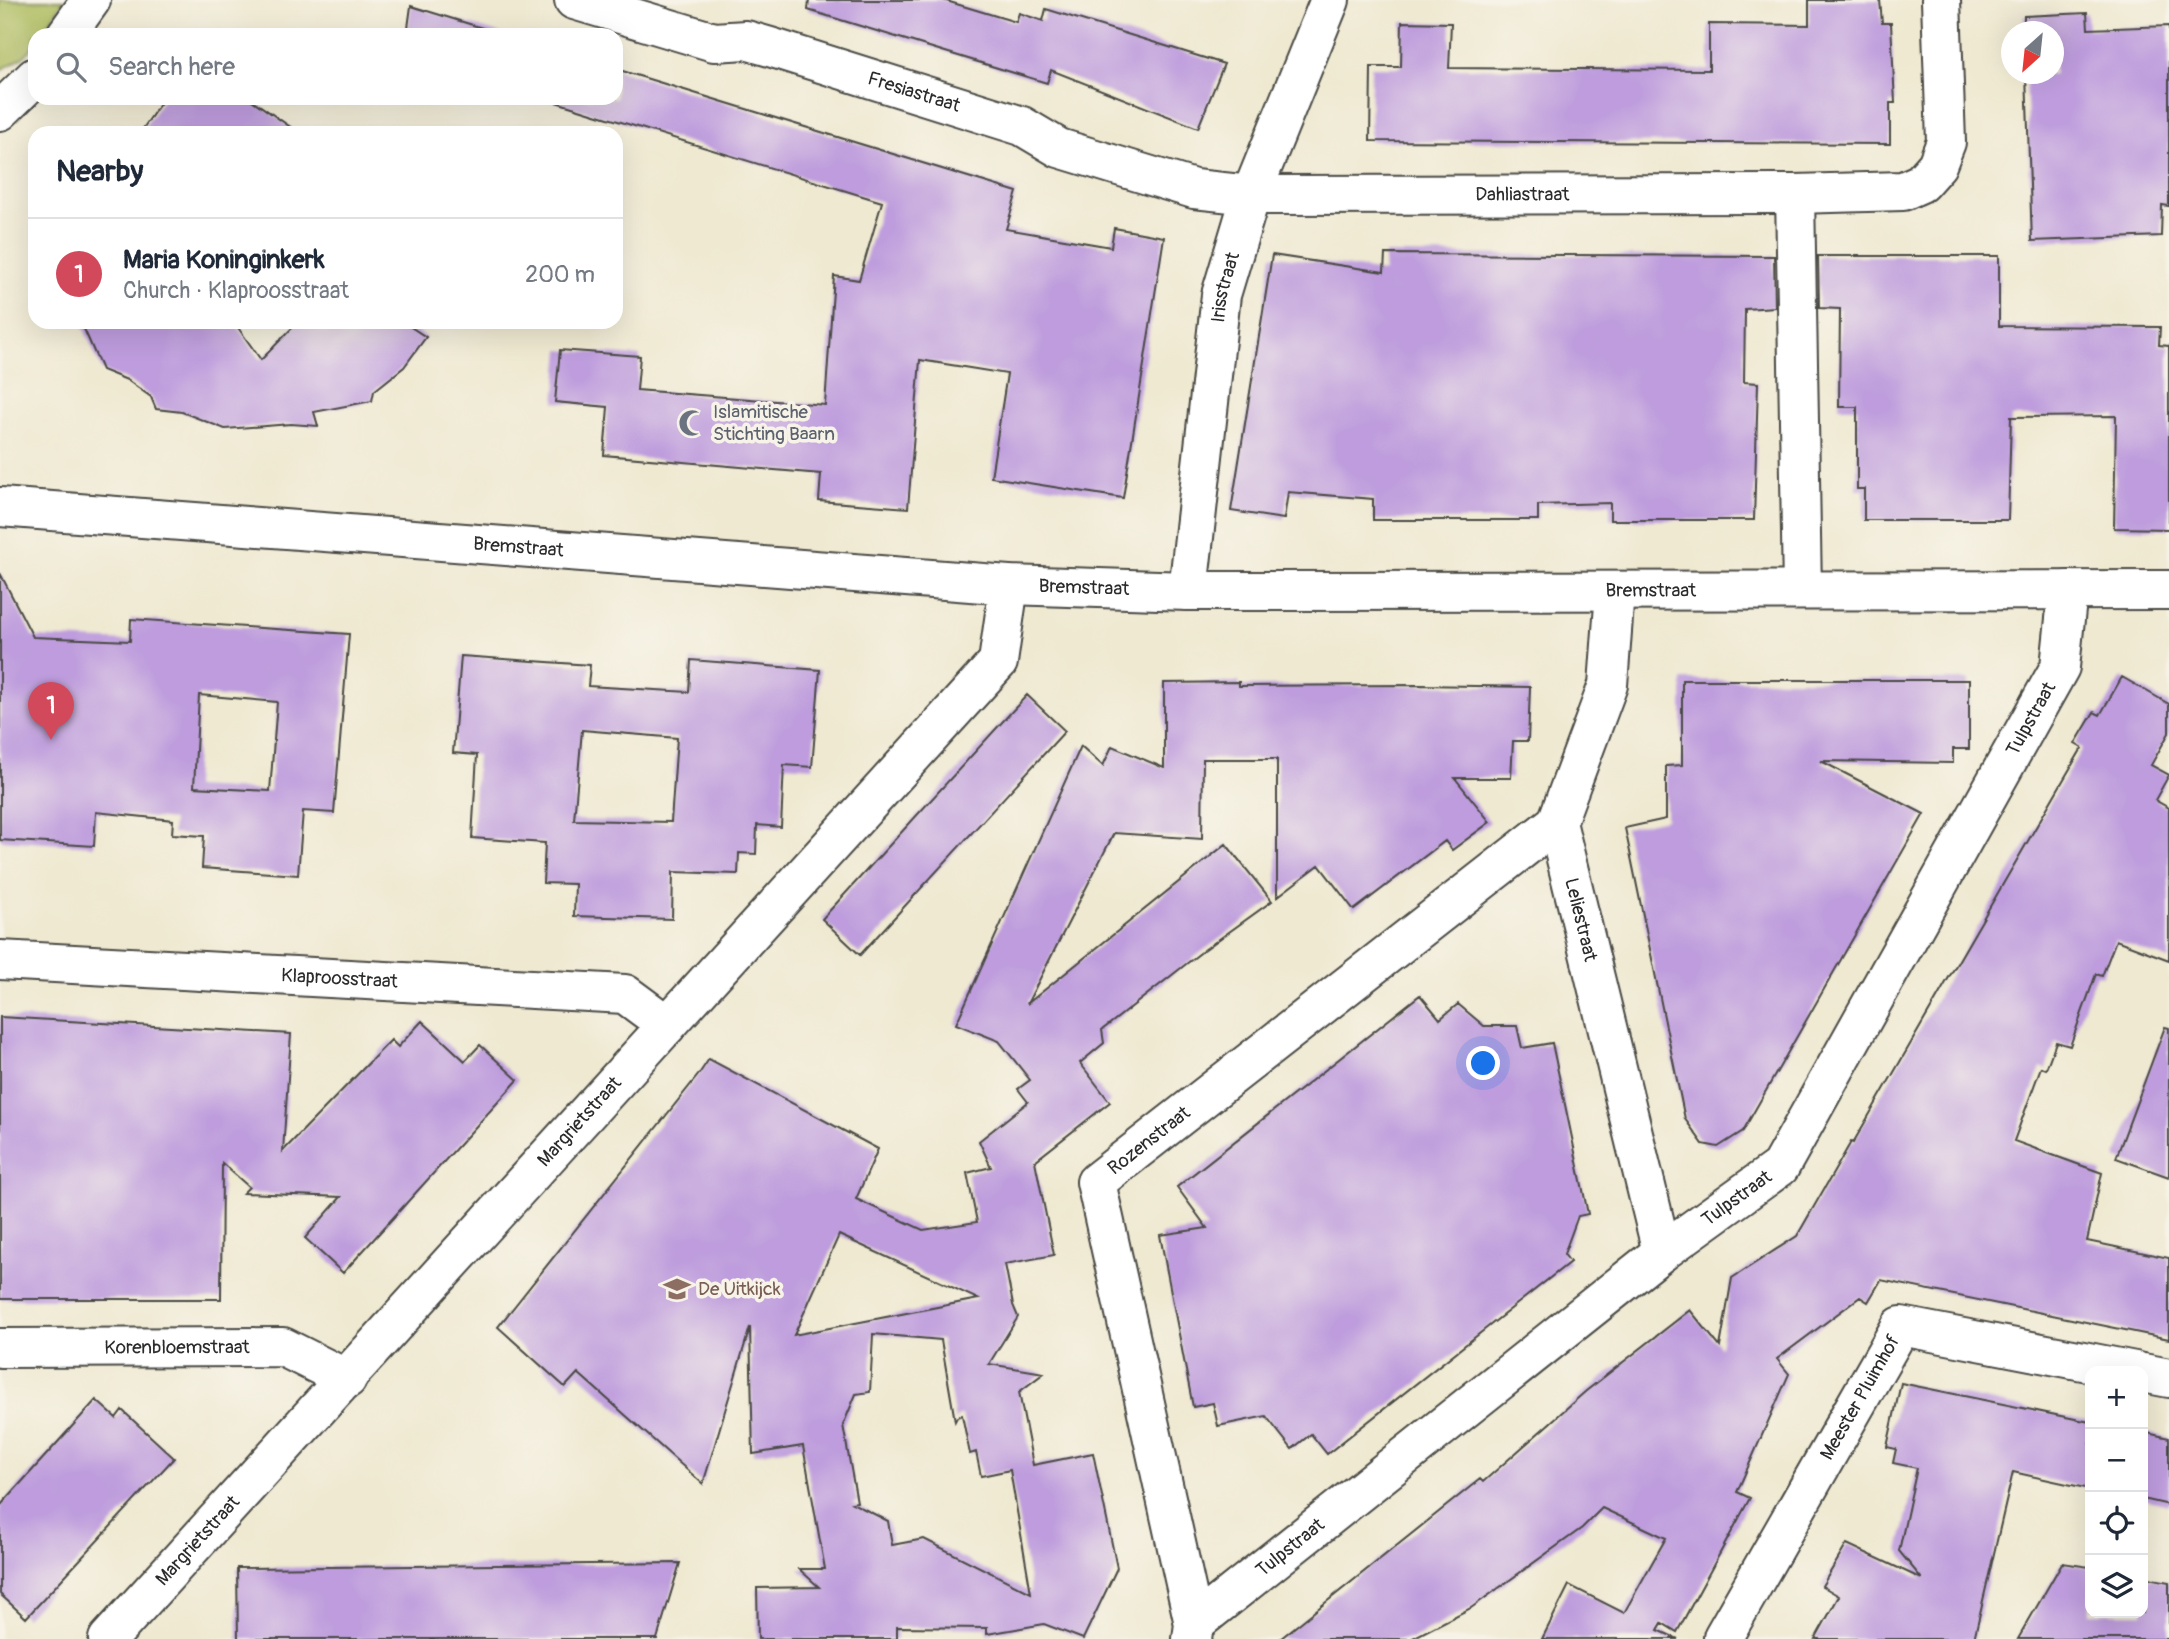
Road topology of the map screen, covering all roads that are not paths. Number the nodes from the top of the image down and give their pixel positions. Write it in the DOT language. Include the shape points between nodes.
graph roads {
  1 [pos="91,0"];
  2 [pos="574,0"];
  3 [pos="1330,0"];
  4 [pos="1941,0"];
  5 [pos="71,28"];
  6 [pos="28,84"];
  7 [pos="0,111"];
  8 [pos="1795,194"];
  9 [pos="1251,195"];
  10 [pos="0,507"];
  11 [pos="1009,585"];
  12 [pos="1802,590"];
  13 [pos="2068,590"];
  14 [pos="2169,590"];
  15 [pos="1188,591"];
  16 [pos="1615,591"];
  17 [pos="1557,822"];
  18 [pos="0,960"];
  19 [pos="667,1025"];
  20 [pos="1662,1252"];
  21 [pos="0,1348"];
  22 [pos="2109,1366"];
  23 [pos="2148,1374"];
  24 [pos="2169,1378"];
  25 [pos="347,1379"];
  26 [pos="1193,1632"];
  27 [pos="1723,1637"];
  28 [pos="108,1639"];
  1 -- 5 [label="street"];
  2 -- 9 [label="street, Fresiastraat" via="714,43 746,40 770,47 1022,126 1059,148 1194,189"];
  3 -- 9 [label="street, Irisstraat"];
  4 -- 8 [label="street, Dahliastraat" via="1946,142 1937,165 1921,183 1903,191"];
  6 -- 7 [label="street"];
  8 -- 9 [label="street, Dahliastraat"];
  8 -- 12 [label="street"];
  9 -- 15 [label="street, Irisstraat" via="1221,295"];
  10 -- 11 [label="street, Bremstraat"];
  11 -- 15 [label="street, Bremstraat"];
  11 -- 19 [label="street, Margrietstraat" via="998,662"];
  12 -- 13 [label="street, Bremstraat"];
  12 -- 16 [label="street, Bremstraat"];
  13 -- 14 [label="street, Bremstraat"];
  13 -- 20 [label="street, Tulpstraat" via="2060,667 1780,1167"];
  15 -- 16 [label="street, Bremstraat"];
  16 -- 17 [label="street" via="1608,685"];
  17 -- 20 [label="street, Leliestraat"];
  17 -- 26 [label="street, Rozenstraat" via="1096,1182"];
  18 -- 19 [label="street, Klaproosstraat" via="625,994"];
  19 -- 25 [label="street, Margrietstraat"];
  20 -- 26 [label="street, Tulpstraat"];
  21 -- 25 [label="street, Korenbloemstraat" via="283,1348"];
  22 -- 27 [label="street, Meester Pluimhof" via="1901,1326"];
  23 -- 24 [label="street"];
  25 -- 28 [label="street, Margrietstraat"];
}
